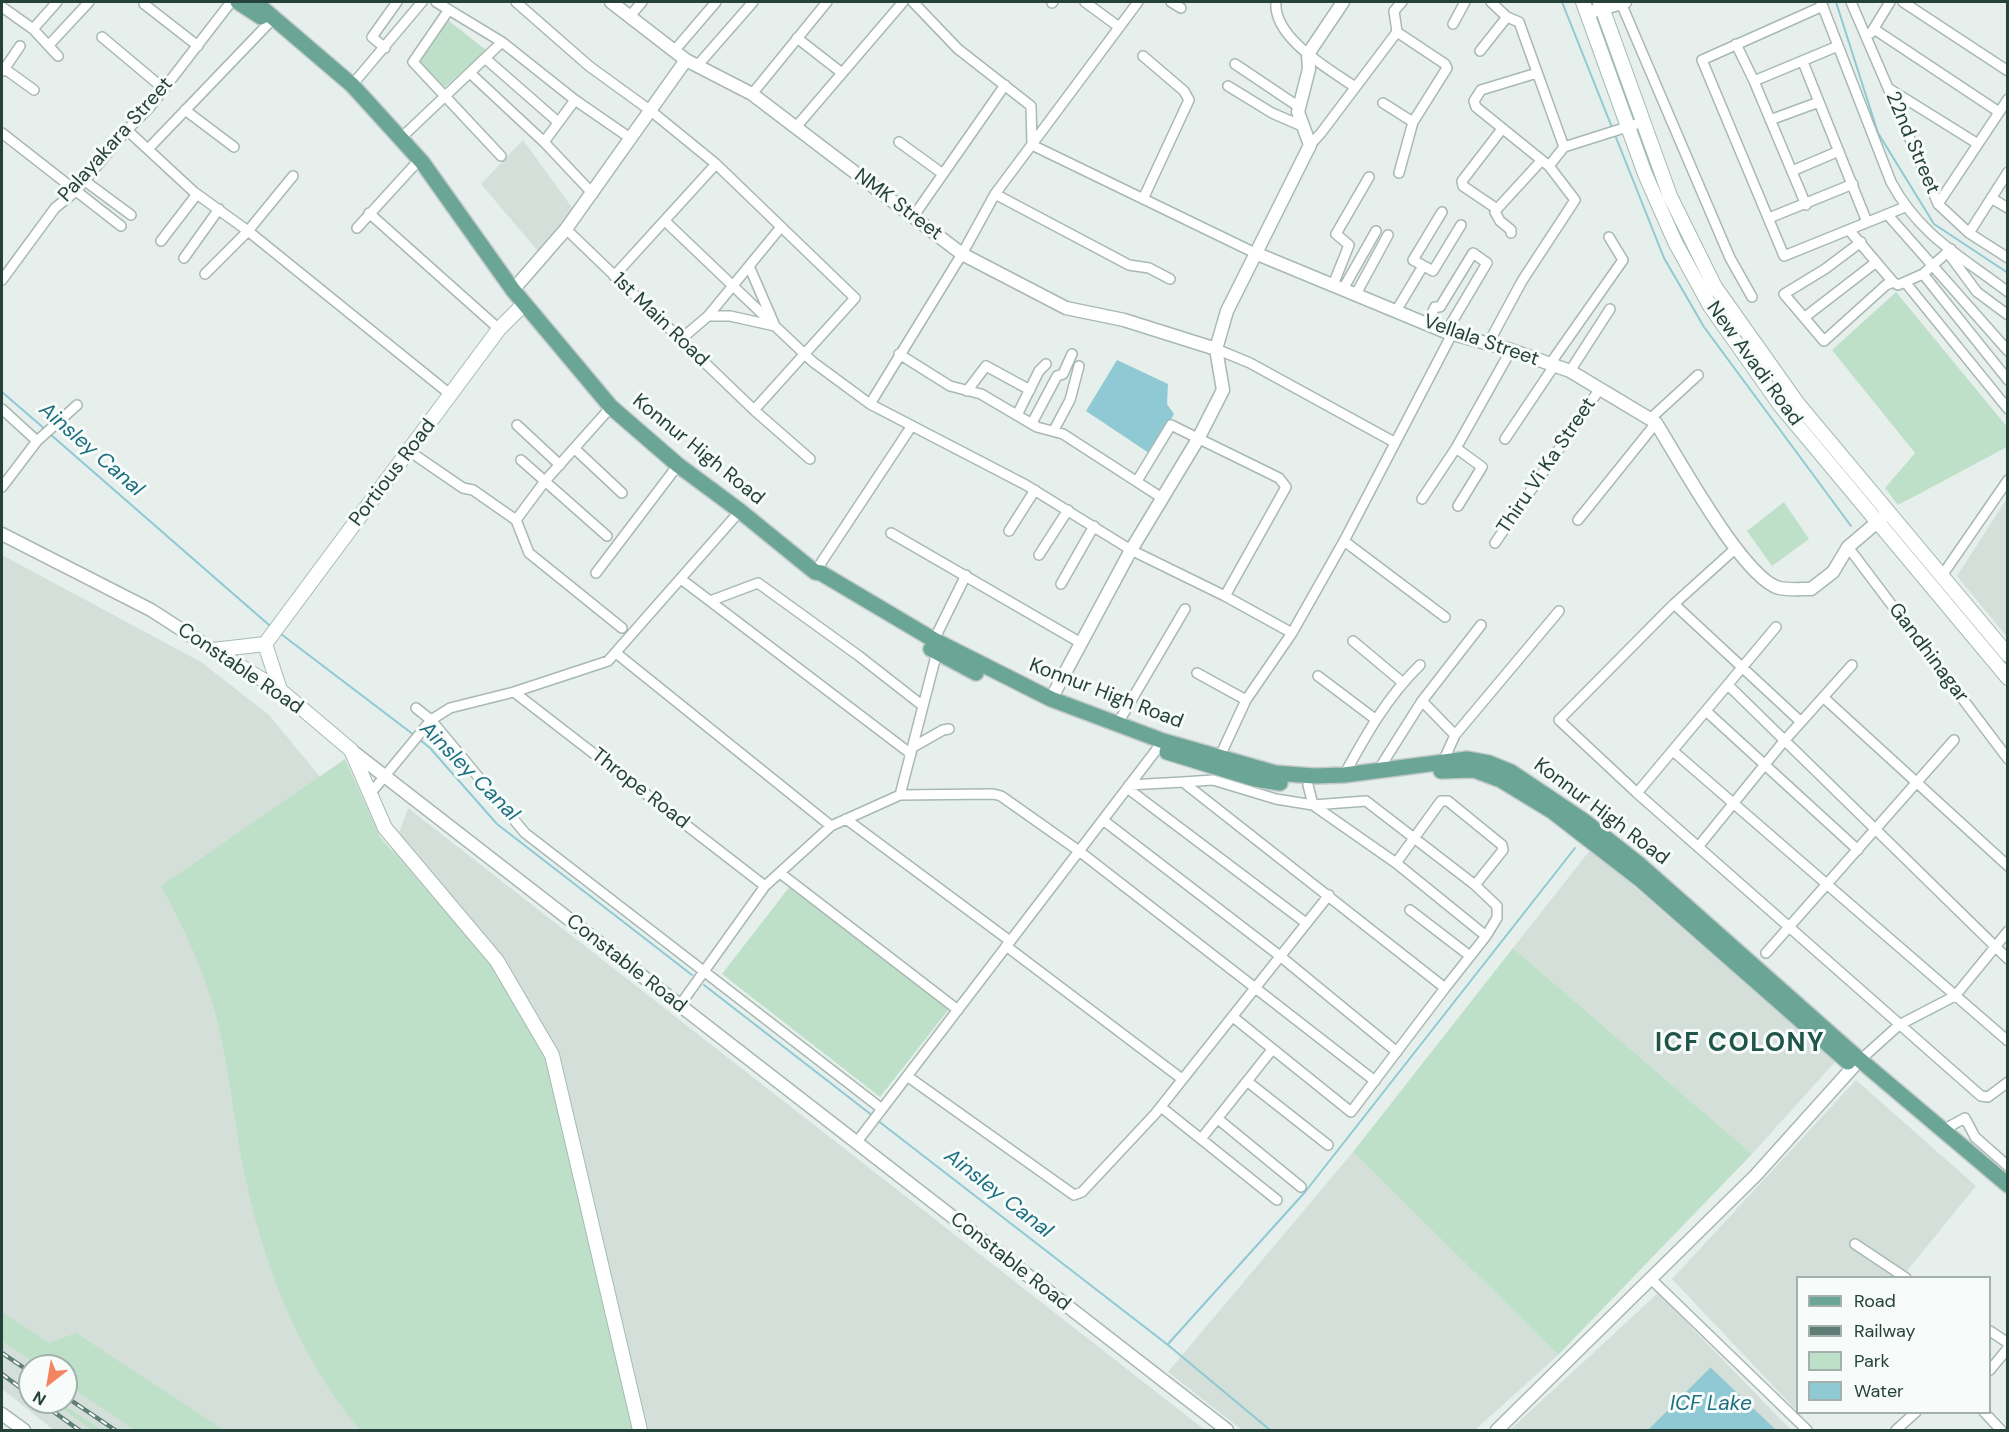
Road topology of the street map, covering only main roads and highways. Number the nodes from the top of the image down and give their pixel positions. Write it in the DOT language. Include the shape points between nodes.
graph roads {
  1 [pos="238,2"];
  2 [pos="255,2"];
  3 [pos="1601,5"];
  4 [pos="1585,7"];
  5 [pos="293,35"];
  6 [pos="524,304"];
  7 [pos="1883,518"];
  8 [pos="265,644"];
  9 [pos="935,646"];
  10 [pos="2007,656"];
  11 [pos="2007,678"];
  12 [pos="280,690"];
  13 [pos="1856,1063"];
  14 [pos="2007,1185"];
  15 [pos="2007,1196"];
  16 [pos="640,1431"];
  1 -- 5 [label="main road, Konnur High Road"];
  2 -- 5 [label="main road, Konnur High Road"];
  3 -- 7 [label="main road, New Avadi Road" via="1670,196 1715,287"];
  4 -- 7 [label="main road, New Avadi Road" via="1628,128 1675,242 1710,306 1780,405"];
  5 -- 6 [label="main road, Konnur High Road" via="352,85 420,159"];
  6 -- 8 [label="main road, Portious Road" via="499,329"];
  6 -- 9 [label="main road, Konnur High Road" via="611,407 678,465 815,572"];
  7 -- 10 [label="main road, New Avadi Road" via="1941,577"];
  7 -- 11 [label="main road, New Avadi Road"];
  8 -- 12 [label="main road"];
  8 -- 12 [label="main road, Constable Road" via="213,650"];
  9 -- 13 [label="main road" via="1026,698 1157,749 1255,779 1308,785 1474,770 1501,780 1552,811 1641,880"];
  9 -- 13 [label="main road, Konnur High Road" via="1050,699 1162,741 1275,773 1344,775 1467,759 1511,772 1584,821 1761,959"];
  12 -- 16 [label="main road, Constable Road" via="351,750 385,828 497,961 552,1055"];
  13 -- 14 [label="main road, Konnur High Road"];
  13 -- 15 [label="main road"];
}
